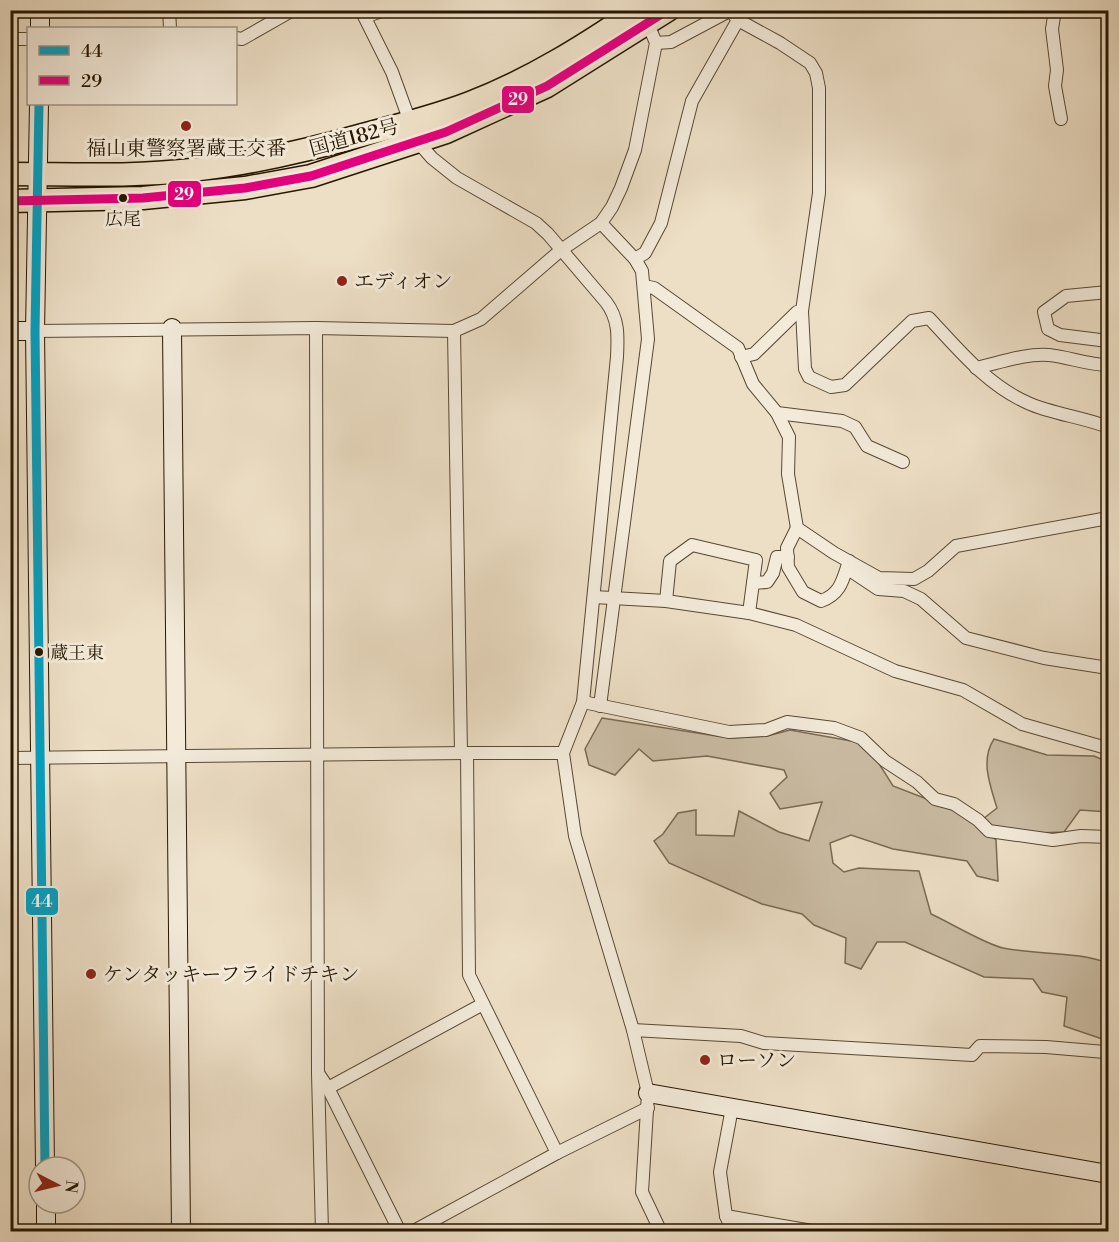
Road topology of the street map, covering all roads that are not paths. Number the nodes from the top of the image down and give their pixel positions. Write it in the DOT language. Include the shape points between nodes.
graph roads {
  1 [pos="40,10"];
  2 [pos="170,10"];
  3 [pos="293,10"];
  4 [pos="384,10"];
  5 [pos="668,10"];
  6 [pos="1055,10"];
  7 [pos="363,14"];
  8 [pos="733,14"];
  9 [pos="647,26"];
  10 [pos="40,27"];
  11 [pos="170,27"];
  12 [pos="10,39"];
  13 [pos="27,39"];
  14 [pos="237,39"];
  15 [pos="39,105"];
  16 [pos="1061,119"];
  17 [pos="413,132"];
  18 [pos="10,174"];
  19 [pos="39,174"];
  20 [pos="10,201"];
  21 [pos="39,201"];
  22 [pos="601,223"];
  23 [pos="561,250"];
  24 [pos="635,259"];
  25 [pos="644,286"];
  26 [pos="1108,292"];
  27 [pos="802,311"];
  28 [pos="172,328"];
  29 [pos="316,328"];
  30 [pos="10,331"];
  31 [pos="35,331"];
  32 [pos="454,331"];
  33 [pos="1108,341"];
  34 [pos="741,357"];
  35 [pos="1108,365"];
  36 [pos="976,368"];
  37 [pos="777,413"];
  38 [pos="1108,427"];
  39 [pos="903,462"];
  40 [pos="1108,518"];
  41 [pos="797,528"];
  42 [pos="788,557"];
  43 [pos="849,561"];
  44 [pos="753,583"];
  45 [pos="594,597"];
  46 [pos="614,598"];
  47 [pos="666,601"];
  48 [pos="749,613"];
  49 [pos="1108,668"];
  50 [pos="583,702"];
  51 [pos="600,706"];
  52 [pos="1108,750"];
  53 [pos="464,753"];
  54 [pos="563,753"];
  55 [pos="319,754"];
  56 [pos="176,756"];
  57 [pos="10,758"];
  58 [pos="39,759"];
  59 [pos="1108,837"];
  60 [pos="483,1004"];
  61 [pos="633,1030"];
  62 [pos="1105,1052"];
  63 [pos="318,1073"];
  64 [pos="328,1088"];
  65 [pos="648,1100"];
  66 [pos="732,1108"];
  67 [pos="557,1153"];
  68 [pos="45,1155"];
  69 [pos="1108,1174"];
  70 [pos="46,1215"];
  71 [pos="726,1216"];
  72 [pos="46,1232"];
  73 [pos="181,1232"];
  74 [pos="322,1232"];
  75 [pos="400,1232"];
  76 [pos="412,1232"];
  77 [pos="661,1232"];
  78 [pos="733,1232"];
  79 [pos="818,1232"];
  1 -- 10 [label="street"];
  2 -- 11 [label="street"];
  3 -- 14 [label="street" via="265,28"];
  4 -- 7 [label="street"];
  5 -- 9 [label="highway, 国道182号"];
  6 -- 16 [label="street" via="1055,86"];
  7 -- 17 [label="street" via="392,72"];
  8 -- 9 [label="street" via="671,42"];
  8 -- 24 [label="street" via="692,101 661,223 645,253"];
  8 -- 27 [label="street" via="810,63 816,73 819,193"];
  9 -- 17 [label="highway, 国道182号" via="547,86 446,132"];
  9 -- 22 [label="street" via="635,150 621,188"];
  12 -- 13 [label="street"];
  15 -- 19 [label="street"];
  17 -- 19 [label="highway, 国道182号" via="192,170"];
  17 -- 21 [label="highway, 国道182号" via="311,176 245,188 143,198"];
  17 -- 23 [label="street" via="432,158 457,178 536,223"];
  18 -- 19 [label="highway, 国道182号"];
  19 -- 21 [label="street"];
  20 -- 21 [label="highway, 国道182号"];
  21 -- 31 [label="street"];
  22 -- 23 [label="street"];
  22 -- 24 [label="street"];
  23 -- 32 [label="street" via="481,319"];
  23 -- 45 [label="street" via="613,312 618,331"];
  24 -- 25 [label="street"];
  25 -- 34 [label="street" via="654,288 738,348"];
  25 -- 46 [label="street" via="648,339"];
  26 -- 33 [label="street" via="1065,296 1044,312 1048,329 1060,335"];
  27 -- 34 [label="street" via="754,354"];
  27 -- 36 [label="street" via="809,377 831,387 845,385 912,321 920,319 929,318"];
  28 -- 29 [label="street"];
  28 -- 31 [label="street"];
  28 -- 56 [label="street"];
  29 -- 32 [label="street"];
  29 -- 55 [label="street"];
  30 -- 31 [label="street"];
  31 -- 58 [label="street"];
  32 -- 53 [label="street"];
  34 -- 37 [label="street" via="753,384"];
  35 -- 36 [label="street" via="1036,355"];
  36 -- 38 [label="street" via="996,386 1029,404"];
  37 -- 39 [label="street" via="842,421 855,427 867,446"];
  37 -- 41 [label="street" via="789,437 788,474"];
  40 -- 43 [label="street" via="956,546 914,579 879,578"];
  41 -- 42 [label="street" via="787,548"];
  41 -- 43 [label="street"];
  42 -- 43 [label="street" via="788,567 803,592 821,601 832,598"];
  42 -- 44 [label="street" via="777,557 774,573 767,582"];
  43 -- 49 [label="street" via="854,573 878,589 904,591 921,599 966,638 1044,658"];
  44 -- 47 [label="street" via="756,560 692,545 670,561"];
  44 -- 48 [label="street"];
  45 -- 46 [label="street"];
  45 -- 50 [label="street"];
  46 -- 47 [label="street"];
  46 -- 51 [label="street"];
  47 -- 48 [label="street"];
  48 -- 52 [label="street" via="796,625 895,670 963,690 1022,724"];
  50 -- 51 [label="street"];
  50 -- 54 [label="street"];
  51 -- 59 [label="street" via="729,732 766,730 787,722 834,728 861,738 935,799 954,804 989,831 1053,840"];
  53 -- 54 [label="street"];
  53 -- 55 [label="street"];
  53 -- 60 [label="street" via="469,975"];
  54 -- 61 [label="street" via="575,836"];
  55 -- 56 [label="street"];
  55 -- 63 [label="street"];
  56 -- 58 [label="street"];
  56 -- 73 [label="street"];
  57 -- 58 [label="street"];
  58 -- 68 [label="street"];
  60 -- 64 [label="street"];
  60 -- 67 [label="street"];
  61 -- 62 [label="street" via="741,1036 764,1043 972,1055 980,1046"];
  61 -- 65 [label="street"];
  63 -- 64 [label="street"];
  63 -- 74 [label="street"];
  64 -- 75 [label="street"];
  65 -- 66 [label="street"];
  65 -- 67 [label="street"];
  65 -- 77 [label="street" via="642,1192"];
  66 -- 69 [label="street"];
  66 -- 71 [label="street" via="720,1172"];
  67 -- 76 [label="street"];
  70 -- 72 [label="street"];
  71 -- 78 [label="street"];
  71 -- 79 [label="street"];
}
